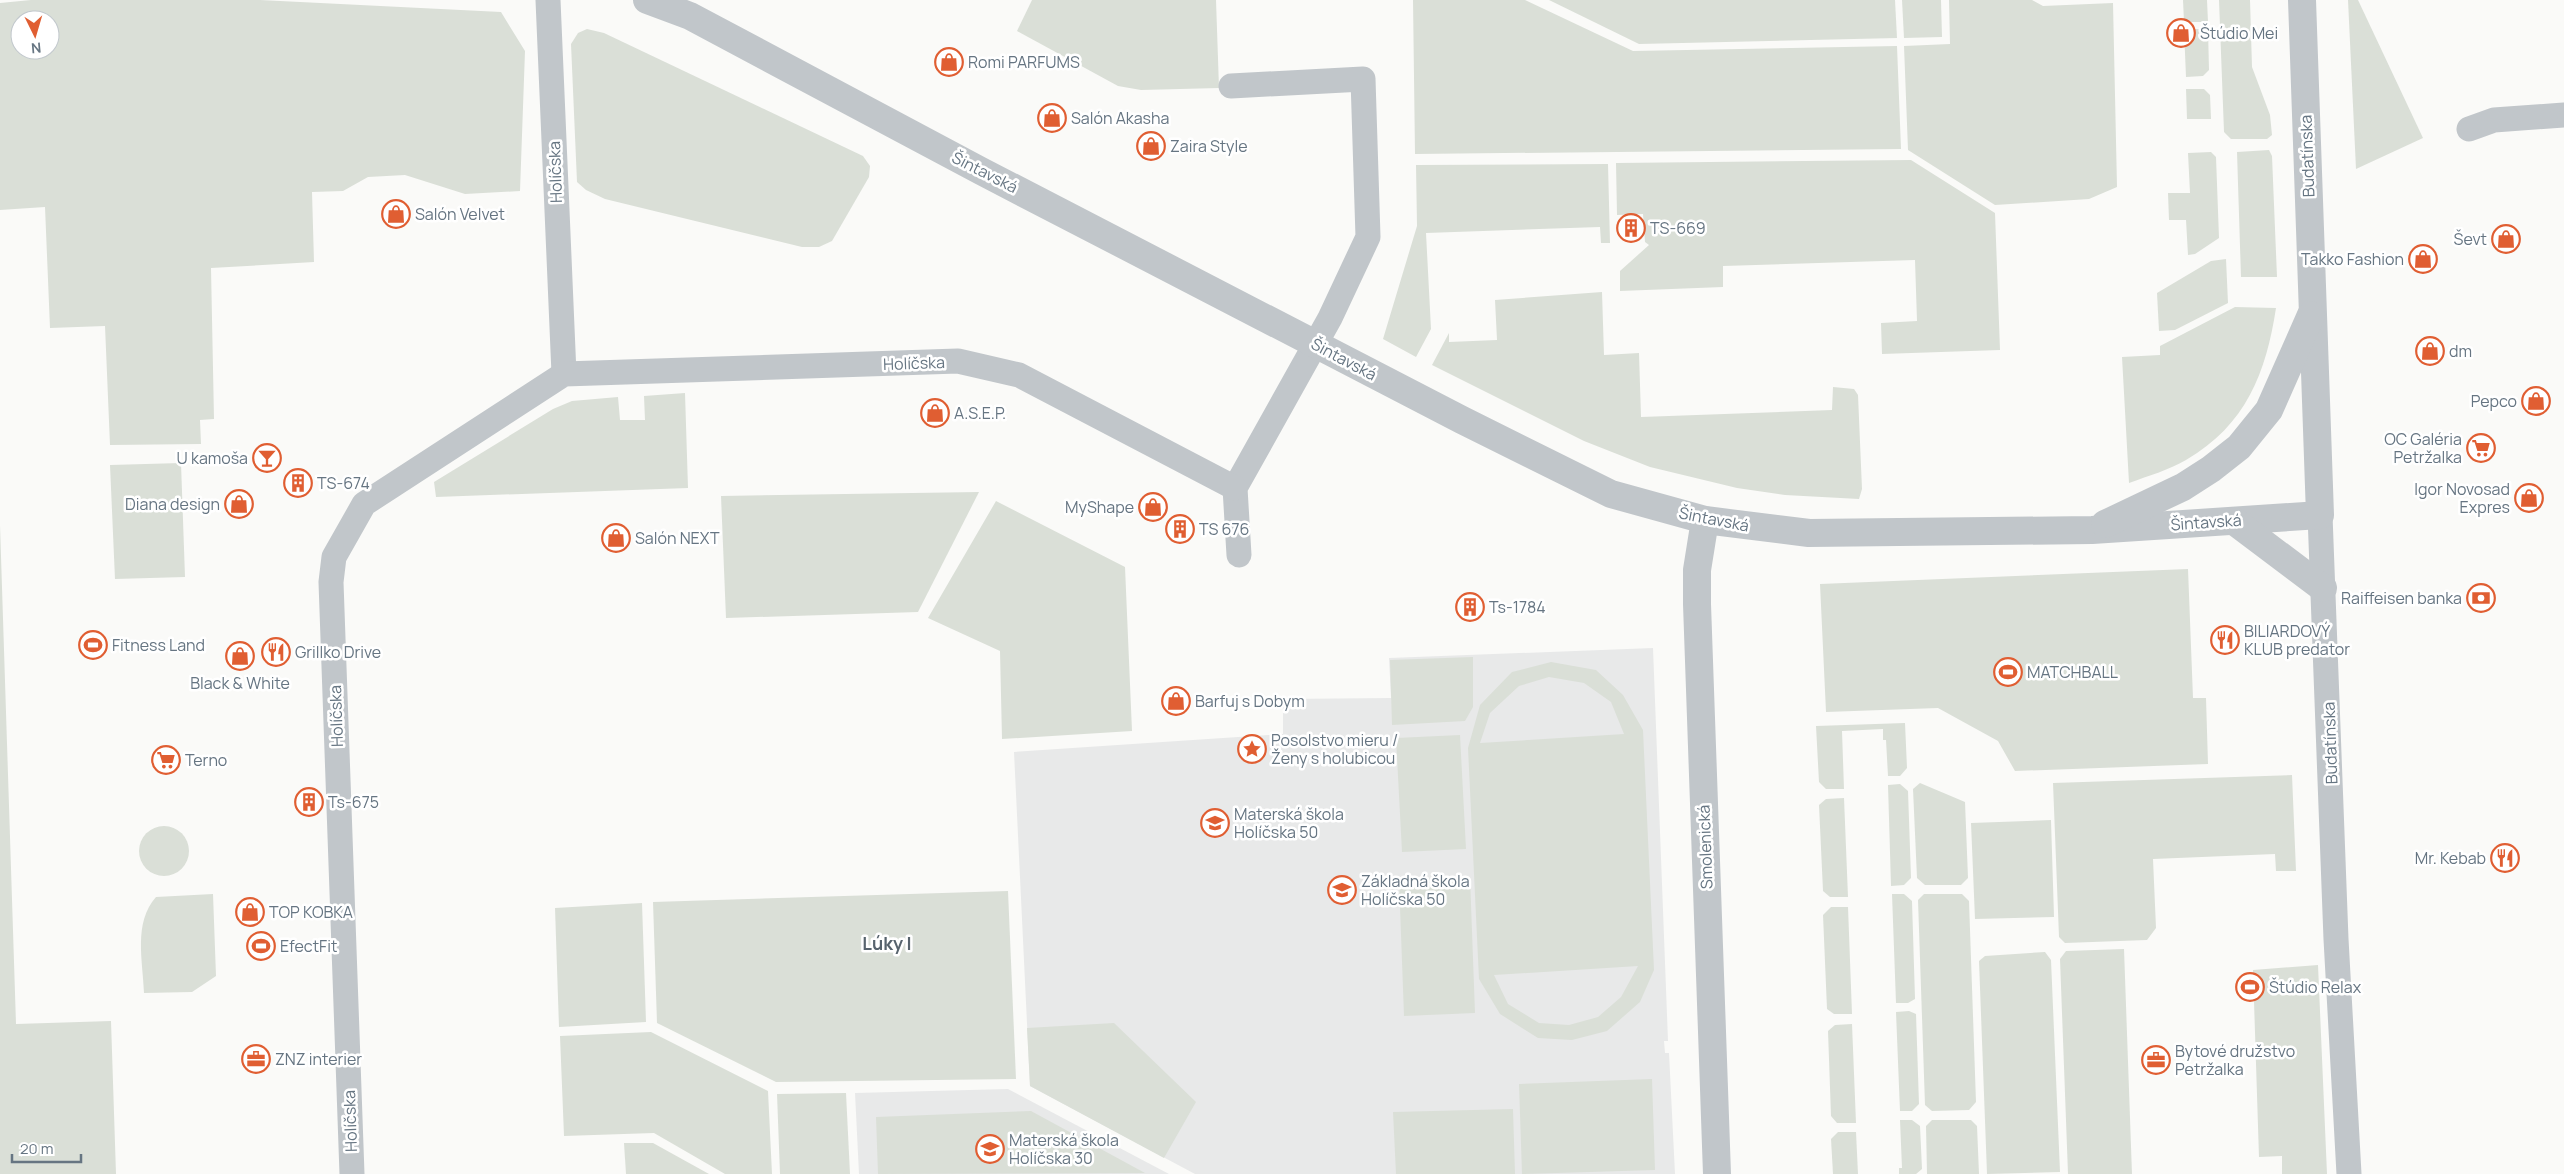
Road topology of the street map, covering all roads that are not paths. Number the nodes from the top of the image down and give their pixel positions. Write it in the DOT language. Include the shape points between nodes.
graph roads {
  1 [pos="548,0"];
  2 [pos="647,0"];
  3 [pos="2303,3"];
  4 [pos="1231,86"];
  5 [pos="2564,115"];
  6 [pos="2469,129"];
  7 [pos="2312,312"];
  8 [pos="1316,344"];
  9 [pos="564,374"];
  10 [pos="2250,435"];
  11 [pos="1235,488"];
  12 [pos="2320,516"];
  13 [pos="1705,520"];
  14 [pos="2234,521"];
  15 [pos="2092,530"];
  16 [pos="1240,556"];
  17 [pos="2323,588"];
  18 [pos="352,1174"];
  19 [pos="1717,1174"];
  20 [pos="2349,1174"];
  1 -- 9 [label="street, Holíčska"];
  2 -- 8 [label="street, Šintavská" via="690,16"];
  3 -- 7 [label="street, Budatínska"];
  4 -- 8 [label="street, Šintavská" via="1363,79 1368,237"];
  5 -- 6 [label="street" via="2494,120"];
  7 -- 10 [label="street, Budatínska" via="2276,395"];
  7 -- 12 [label="street, Budatínska"];
  8 -- 11 [label="street"];
  8 -- 13 [label="street, Šintavská" via="1611,494"];
  9 -- 11 [label="street, Holíčska" via="958,362 1019,375"];
  9 -- 18 [label="street, Holíčska" via="364,504 334,556 331,582"];
  10 -- 15 [label="street, Šintavská" via="2228,456 2192,481"];
  11 -- 16 [label="street"];
  12 -- 14 [label="street, Šintavská"];
  12 -- 17 [label="street, Budatínska"];
  13 -- 15 [label="street, Šintavská" via="1809,533"];
  13 -- 19 [label="street, Smolenická" via="1697,570 1697,604"];
  14 -- 15 [label="street, Šintavská"];
  14 -- 17 [label="street"];
  17 -- 20 [label="street, Budatínska" via="2336,939"];
}
